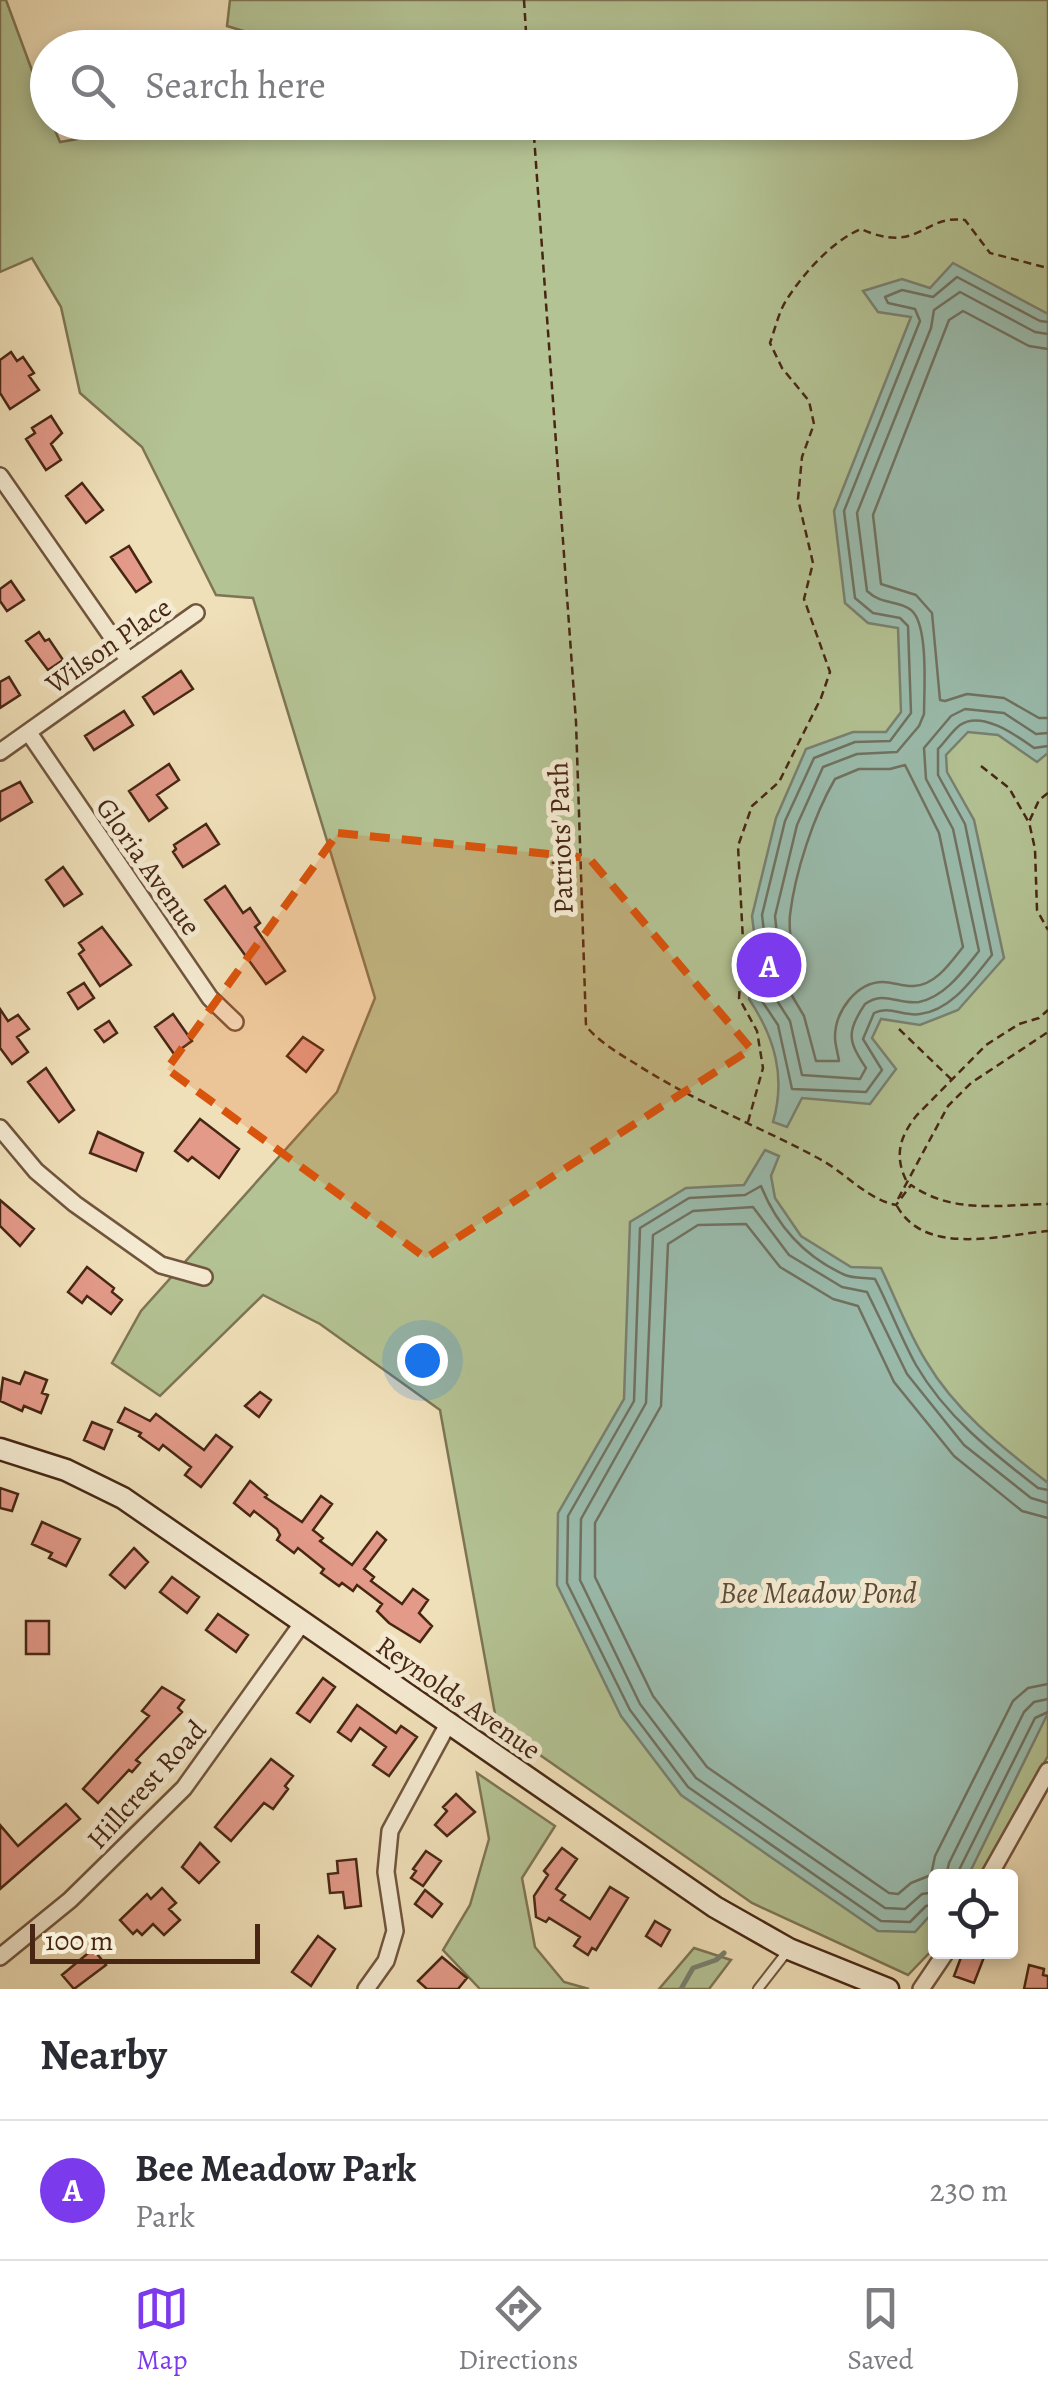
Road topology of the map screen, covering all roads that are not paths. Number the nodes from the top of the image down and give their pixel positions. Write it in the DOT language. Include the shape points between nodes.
graph roads {
  1 [pos="0,476"];
  2 [pos="196,613"];
  3 [pos="128,660"];
  4 [pos="29,733"];
  5 [pos="0,752"];
  6 [pos="234,1022"];
  7 [pos="0,1128"];
  8 [pos="204,1277"];
  9 [pos="0,1449"];
  10 [pos="303,1622"];
  11 [pos="448,1724"];
  12 [pos="1048,1771"];
  13 [pos="993,1869"];
  14 [pos="789,1949"];
  15 [pos="0,1957"];
  16 [pos="941,1959"];
  17 [pos="366,1989"];
  18 [pos="758,1989"];
  19 [pos="888,1989"];
  20 [pos="922,1989"];
  1 -- 3 [label="street"];
  2 -- 3 [label="street, Wilson Place"];
  3 -- 4 [label="street, Wilson Place"];
  4 -- 5 [label="street, Wilson Place"];
  4 -- 6 [label="street, Gloria Avenue" via="210,998"];
  7 -- 8 [label="street" via="75,1204 161,1265"];
  9 -- 10 [label="street, Reynolds Avenue" via="124,1498"];
  10 -- 11 [label="street, Reynolds Avenue"];
  10 -- 15 [label="street, Hillcrest Road" via="184,1788 70,1900"];
  11 -- 14 [label="street, Reynolds Avenue" via="715,1907"];
  11 -- 17 [label="street" via="390,1831 386,1872 396,1931"];
  12 -- 13 [label="street"];
  14 -- 18 [label="lane"];
  14 -- 19 [label="street, Reynolds Avenue"];
  16 -- 20 [label="street"];
}
